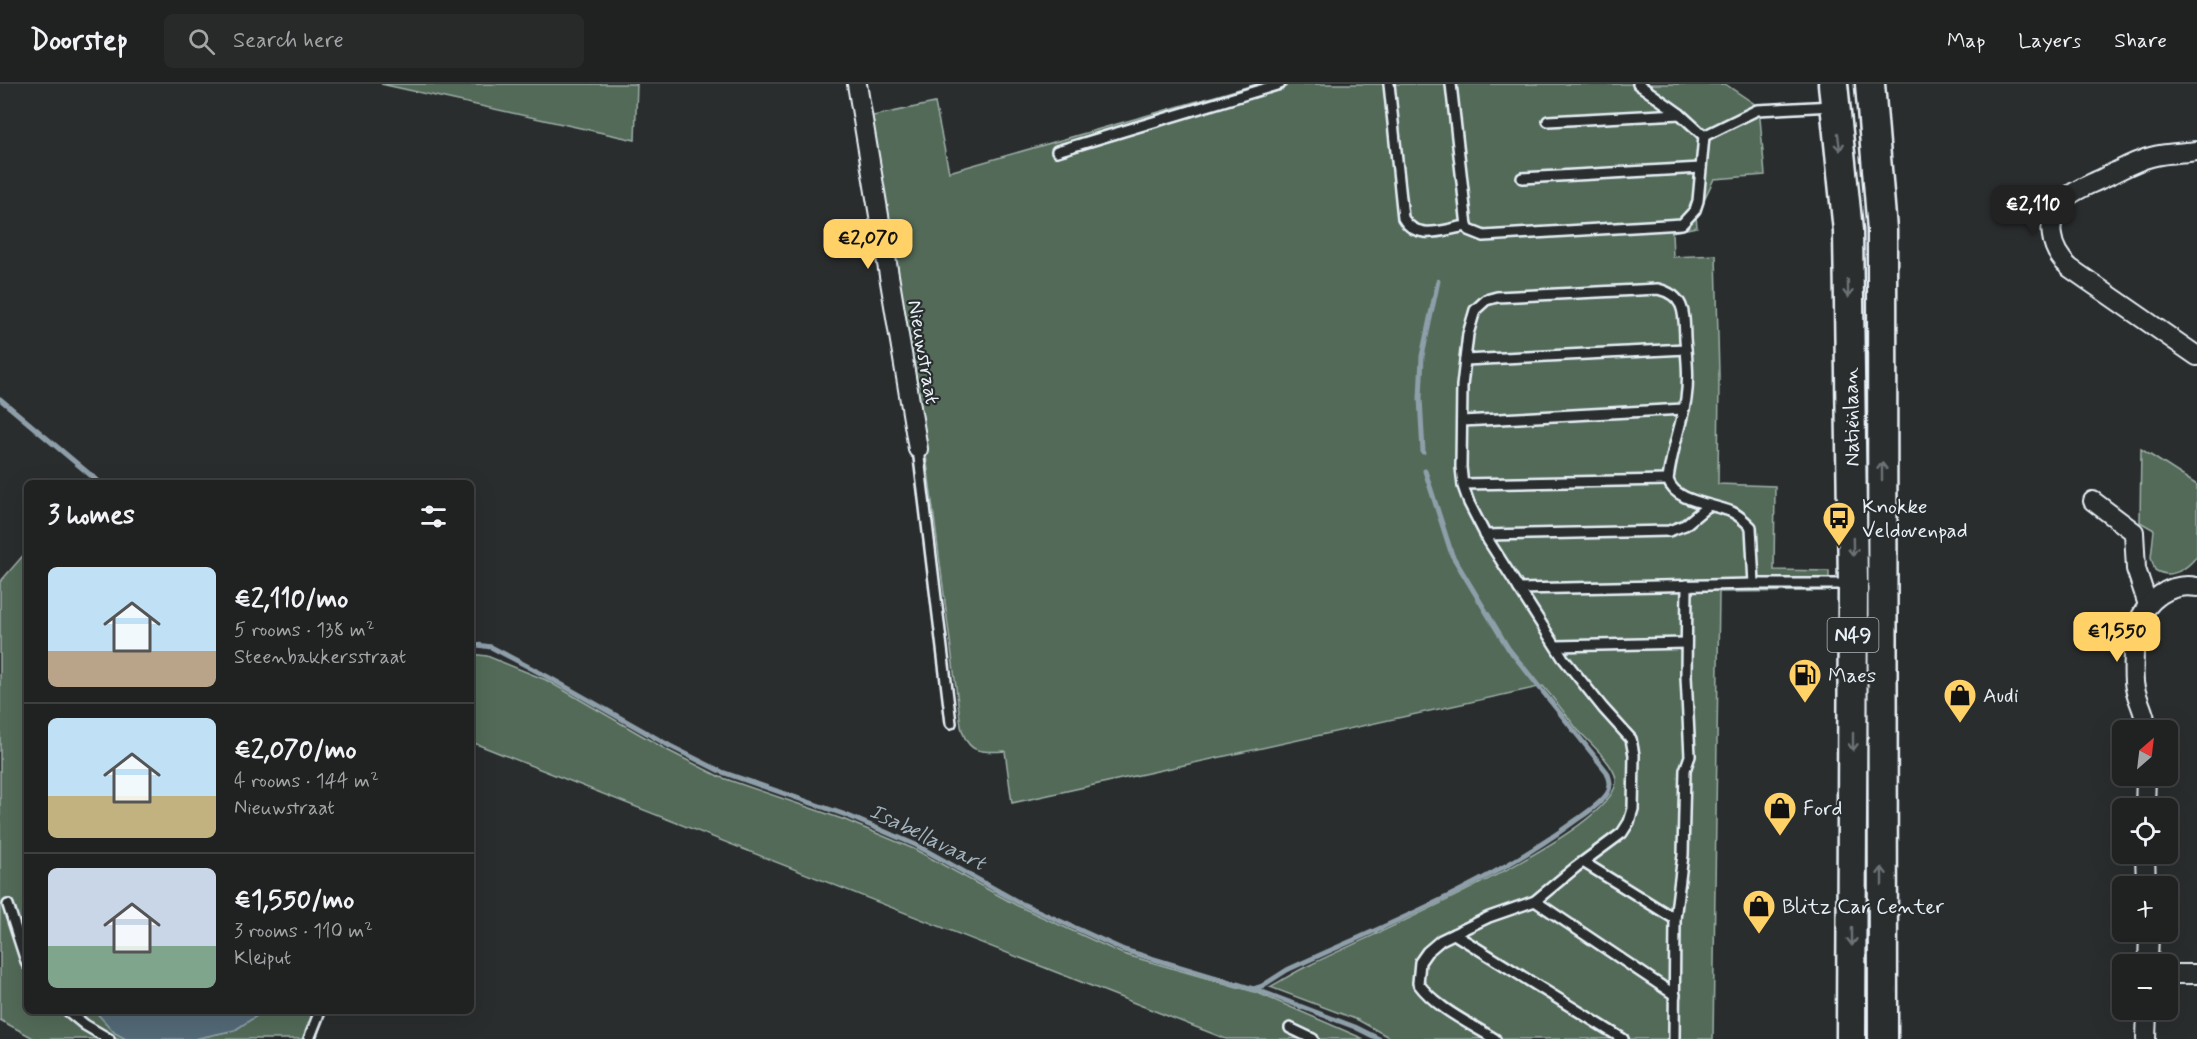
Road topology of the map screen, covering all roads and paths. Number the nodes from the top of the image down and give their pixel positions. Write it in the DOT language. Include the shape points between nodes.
graph roads {
  1 [pos="856,84"];
  2 [pos="1280,84"];
  3 [pos="1389,84"];
  4 [pos="1451,84"];
  5 [pos="1638,84"];
  6 [pos="1870,84"];
  7 [pos="1833,95"];
  8 [pos="1680,114"];
  9 [pos="1548,121"];
  10 [pos="1704,136"];
  11 [pos="1057,151"];
  12 [pos="2197,152"];
  13 [pos="1701,168"];
  14 [pos="1522,178"];
  15 [pos="1467,226"];
  16 [pos="1686,349"];
  17 [pos="2197,356"];
  18 [pos="1465,360"];
  19 [pos="1683,410"];
  20 [pos="1462,421"];
  21 [pos="918,449"];
  22 [pos="1668,480"];
  23 [pos="1463,484"];
  24 [pos="2093,501"];
  25 [pos="1709,505"];
  26 [pos="1485,535"];
  27 [pos="1754,584"];
  28 [pos="1853,584"];
  29 [pos="1687,585"];
  30 [pos="2197,587"];
  31 [pos="1519,589"];
  32 [pos="2148,605"];
  33 [pos="1686,643"];
  34 [pos="1556,646"];
  35 [pos="2145,720"];
  36 [pos="951,723"];
  37 [pos="1583,862"];
  38 [pos="1535,901"];
  39 [pos="8,904"];
  40 [pos="1675,920"];
  41 [pos="1454,934"];
  42 [pos="24,956"];
  43 [pos="2178,974"];
  44 [pos="2197,974"];
  45 [pos="1675,995"];
  46 [pos="72,1014"];
  47 [pos="320,1014"];
  48 [pos="2147,1020"];
  49 [pos="1290,1028"];
  50 [pos="109,1039"];
  51 [pos="309,1039"];
  52 [pos="1313,1039"];
  53 [pos="1495,1039"];
  54 [pos="1623,1039"];
  55 [pos="1674,1039"];
  56 [pos="1851,1039"];
  57 [pos="1883,1039"];
  58 [pos="2146,1039"];
  1 -- 21 [label="street, Nieuwstraat"];
  2 -- 11 [label="lane"];
  3 -- 15 [label="lane" via="1402,218 1415,232"];
  4 -- 15 [label="lane"];
  5 -- 8 [label="lane"];
  57 -- 6 [label="main road, Natiënlaan / N49, one-way" via="1882,231"];
  7 -- 10 [label="lane" via="1757,110"];
  7 -- 28 [label="main road, Natiënlaan / N49, one-way" via="1848,231"];
  8 -- 9 [label="lane"];
  8 -- 10 [label="lane"];
  10 -- 13 [label="lane"];
  12 -- 17 [label="street" via="2136,161 2072,194 2059,206 2051,232 2054,249 2070,268"];
  13 -- 14 [label="lane"];
  13 -- 15 [label="lane" via="1698,201 1683,224 1484,236"];
  16 -- 18 [label="lane"];
  16 -- 18 [label="lane" via="1682,307 1667,292 1658,289 1532,295 1485,300 1475,310"];
  16 -- 19 [label="lane" via="1688,380"];
  18 -- 20 [label="lane"];
  19 -- 20 [label="lane"];
  19 -- 22 [label="lane"];
  20 -- 23 [label="lane"];
  21 -- 36 [label="lane"];
  22 -- 23 [label="lane"];
  22 -- 25 [label="lane" via="1683,495"];
  23 -- 26 [label="lane"];
  24 -- 32 [label="street" via="2134,532 2136,569"];
  25 -- 26 [label="lane" via="1684,525 1669,531"];
  25 -- 27 [label="lane" via="1734,513 1751,527"];
  26 -- 31 [label="lane"];
  27 -- 28 [label="lane"];
  27 -- 29 [label="lane"];
  28 -- 56 [label="main road, Natiënlaan / N49, one-way"];
  29 -- 31 [label="lane"];
  29 -- 33 [label="lane"];
  30 -- 32 [label="street" via="2167,590"];
  31 -- 34 [label="lane"];
  32 -- 35 [label="street" via="2137,627 2133,684"];
  33 -- 34 [label="lane"];
  33 -- 40 [label="lane" via="1690,756 1685,770 1683,855"];
  34 -- 37 [label="lane" via="1631,740 1635,755 1629,822 1622,833"];
  37 -- 38 [label="lane"];
  37 -- 40 [label="lane"];
  38 -- 41 [label="lane"];
  38 -- 45 [label="lane"];
  39 -- 42 [label="lane"];
  40 -- 45 [label="lane"];
  41 -- 53 [label="lane" via="1427,952 1420,963 1418,983 1435,1001"];
  41 -- 54 [label="lane"];
  43 -- 44 [label="street"];
  45 -- 55 [label="lane"];
  46 -- 50 [label="lane"];
  47 -- 51 [label="lane"];
  48 -- 58 [label="street"];
  49 -- 52 [label="lane"];
}
